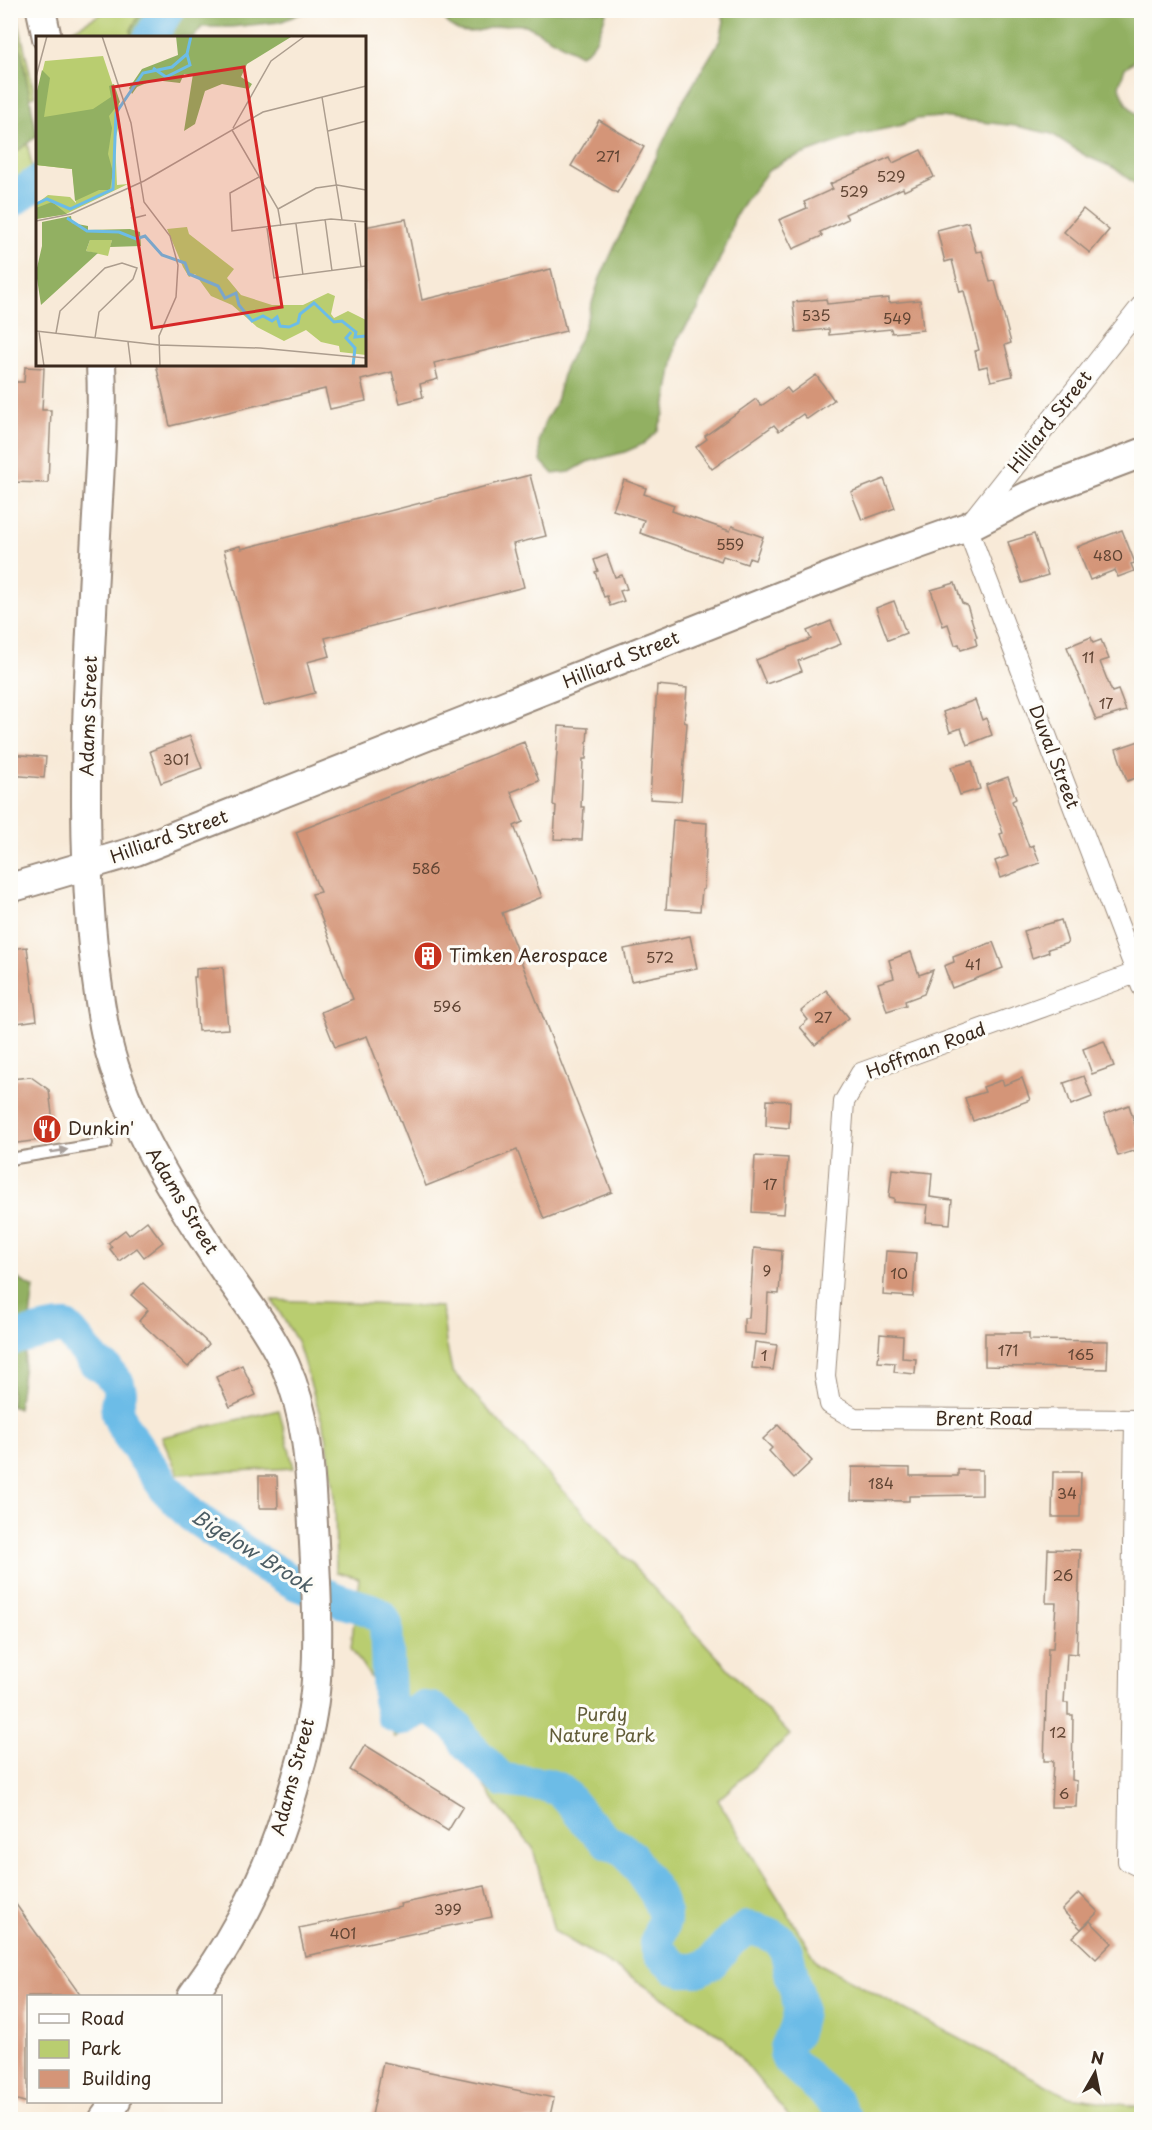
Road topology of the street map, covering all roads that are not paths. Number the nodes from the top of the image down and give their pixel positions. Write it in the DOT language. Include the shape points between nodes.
graph roads {
  1 [pos="41,10"];
  2 [pos="47,36"];
  3 [pos="1142,306"];
  4 [pos="101,366"];
  5 [pos="1142,453"];
  6 [pos="967,527"];
  7 [pos="87,866"];
  8 [pos="10,888"];
  9 [pos="1139,980"];
  10 [pos="106,1143"];
  11 [pos="10,1159"];
  12 [pos="830,1404"];
  13 [pos="1138,1420"];
  14 [pos="1135,1865"];
  15 [pos="193,1995"];
  16 [pos="115,2103"];
  17 [pos="103,2120"];
  1 -- 2 [label="main road"];
  3 -- 6 [label="street, Hilliard Street"];
  4 -- 7 [label="main road, Adams Street" via="103,417 90,681"];
  5 -- 6 [label="main road" via="1028,496"];
  6 -- 7 [label="main road, Hilliard Street" via="857,566 136,851"];
  6 -- 9 [label="street, Duval Street"];
  7 -- 8 [label="main road, Hilliard Street"];
  7 -- 15 [label="main road, Adams Street" via="105,1030 120,1080 157,1164 284,1365 302,1416 310,1465 317,1590 316,1683 307,1743 288,1811 256,1893 233,1936"];
  9 -- 12 [label="street, Hoffman Road" via="861,1073 844,1102 825,1376"];
  11 -- 10 [label="lane, one-way"];
  12 -- 13 [label="street, Brent Road" via="854,1418"];
  13 -- 14 [label="street"];
  16 -- 17 [label="main road"];
}
